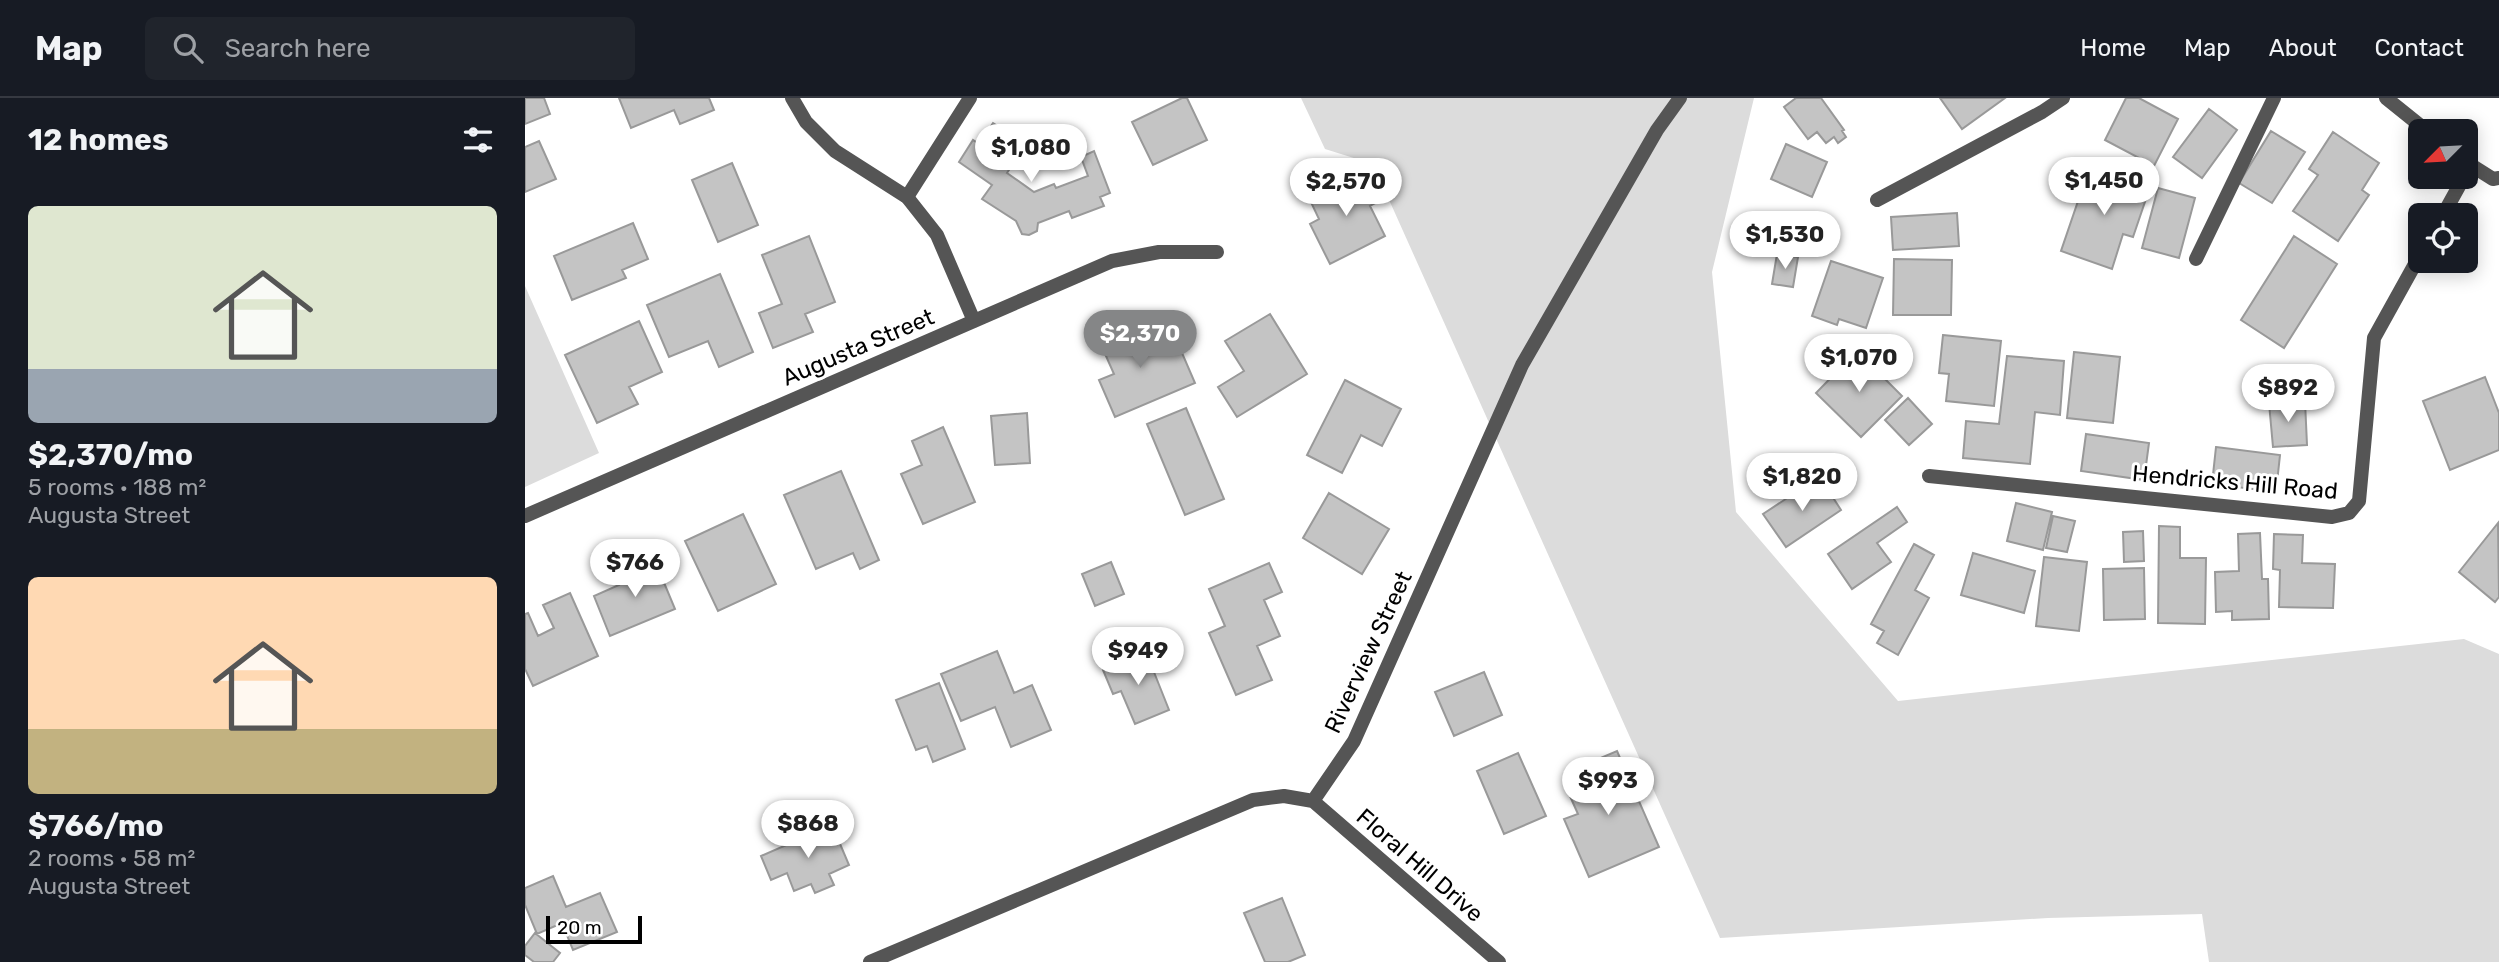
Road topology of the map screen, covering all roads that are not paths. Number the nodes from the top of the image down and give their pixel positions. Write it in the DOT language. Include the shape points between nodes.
graph roads {
  1 [pos="792,98"];
  2 [pos="970,98"];
  3 [pos="1680,98"];
  4 [pos="2063,98"];
  5 [pos="2274,98"];
  6 [pos="2386,98"];
  7 [pos="2412,119"];
  8 [pos="2478,173"];
  9 [pos="2499,178"];
  10 [pos="907,197"];
  11 [pos="1877,200"];
  12 [pos="1217,252"];
  13 [pos="2196,259"];
  14 [pos="2410,273"];
  15 [pos="974,321"];
  16 [pos="1929,476"];
  17 [pos="525,516"];
  18 [pos="1313,801"];
  19 [pos="870,962"];
  20 [pos="1499,962"];
  1 -- 10 [label="street" via="806,122 835,151"];
  2 -- 10 [label="street"];
  3 -- 18 [label="street, Riverview Street" via="1657,130 1523,365 1354,741"];
  4 -- 11 [label="street"];
  5 -- 13 [label="street"];
  6 -- 7 [label="street"];
  8 -- 9 [label="street"];
  10 -- 15 [label="street" via="937,235"];
  12 -- 15 [label="street, Augusta Street" via="1159,251 1112,261"];
  14 -- 16 [label="street, Hendricks Hill Road" via="2374,338 2359,501 2349,513 2333,517"];
  15 -- 17 [label="street, Augusta Street"];
  18 -- 19 [label="street" via="1284,796 1254,800"];
  18 -- 20 [label="street, Floral Hill Drive"];
}
